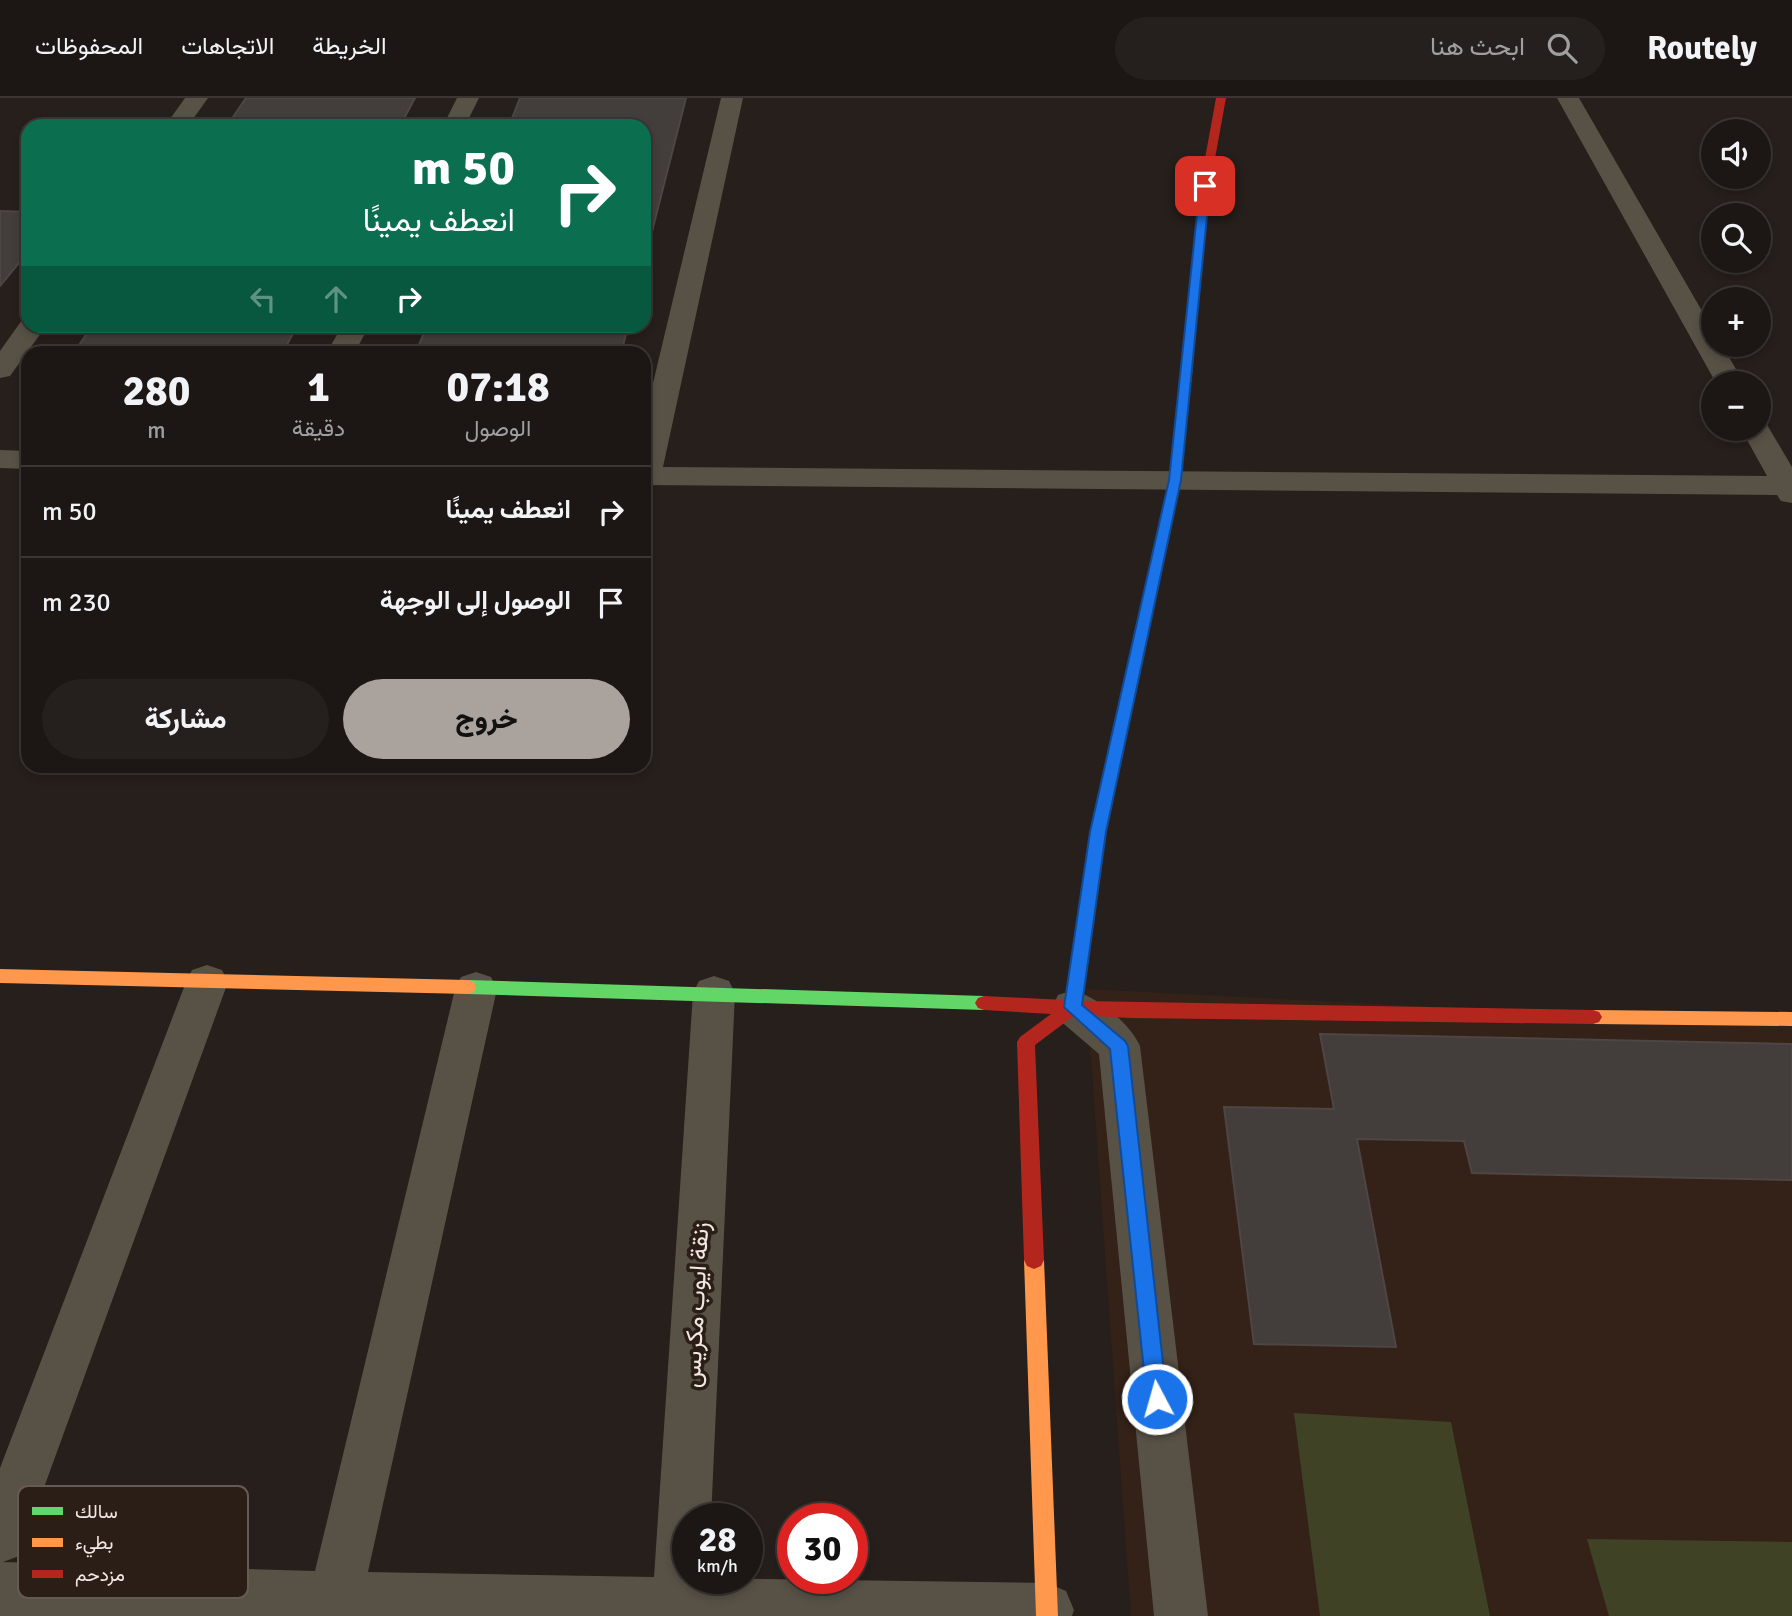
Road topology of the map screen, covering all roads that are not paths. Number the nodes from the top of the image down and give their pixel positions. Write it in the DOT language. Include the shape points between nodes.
graph roads {
  1 [pos="197,98"];
  2 [pos="468,98"];
  3 [pos="732,98"];
  4 [pos="1220,98"];
  5 [pos="1568,98"];
  6 [pos="181,119"];
  7 [pos="458,119"];
  8 [pos="27,333"];
  9 [pos="0,370"];
  10 [pos="1723,371"];
  11 [pos="1763,441"];
  12 [pos="651,450"];
  13 [pos="0,460"];
  14 [pos="21,460"];
  15 [pos="651,476"];
  16 [pos="1175,480"];
  17 [pos="1790,490"];
  18 [pos="0,976"];
  19 [pos="206,982"];
  20 [pos="476,989"];
  21 [pos="713,993"];
  22 [pos="1073,1007"];
  23 [pos="1792,1019"];
  24 [pos="19,1486"];
  25 [pos="18,1489"];
  26 [pos="0,1537"];
  27 [pos="0,1589"];
  28 [pos="18,1590"];
  29 [pos="166,1598"];
  30 [pos="332,1607"];
  31 [pos="679,1610"];
  32 [pos="1047,1613"];
  33 [pos="1181,1616"];
  1 -- 6 [label="street"];
  2 -- 7 [label="street"];
  3 -- 12 [label="street"];
  4 -- 16 [label="street" via="1205,186"];
  5 -- 10 [label="street"];
  8 -- 9 [label="street"];
  11 -- 17 [label="street"];
  13 -- 14 [label="street"];
  15 -- 16 [label="street"];
  16 -- 17 [label="street"];
  16 -- 22 [label="street" via="1098,832"];
  18 -- 19 [label="street"];
  19 -- 20 [label="street"];
  19 -- 24 [label="street"];
  20 -- 21 [label="street"];
  20 -- 30 [label="street"];
  21 -- 22 [label="street"];
  21 -- 31 [label="street, زنقة ايوب مكريس"];
  22 -- 23 [label="street"];
  22 -- 32 [label="street" via="1026,1042"];
  22 -- 33 [label="street" via="1119,1046"];
  25 -- 26 [label="street"];
  27 -- 28 [label="street"];
  29 -- 30 [label="street"];
  30 -- 31 [label="street"];
  31 -- 32 [label="street"];
}
